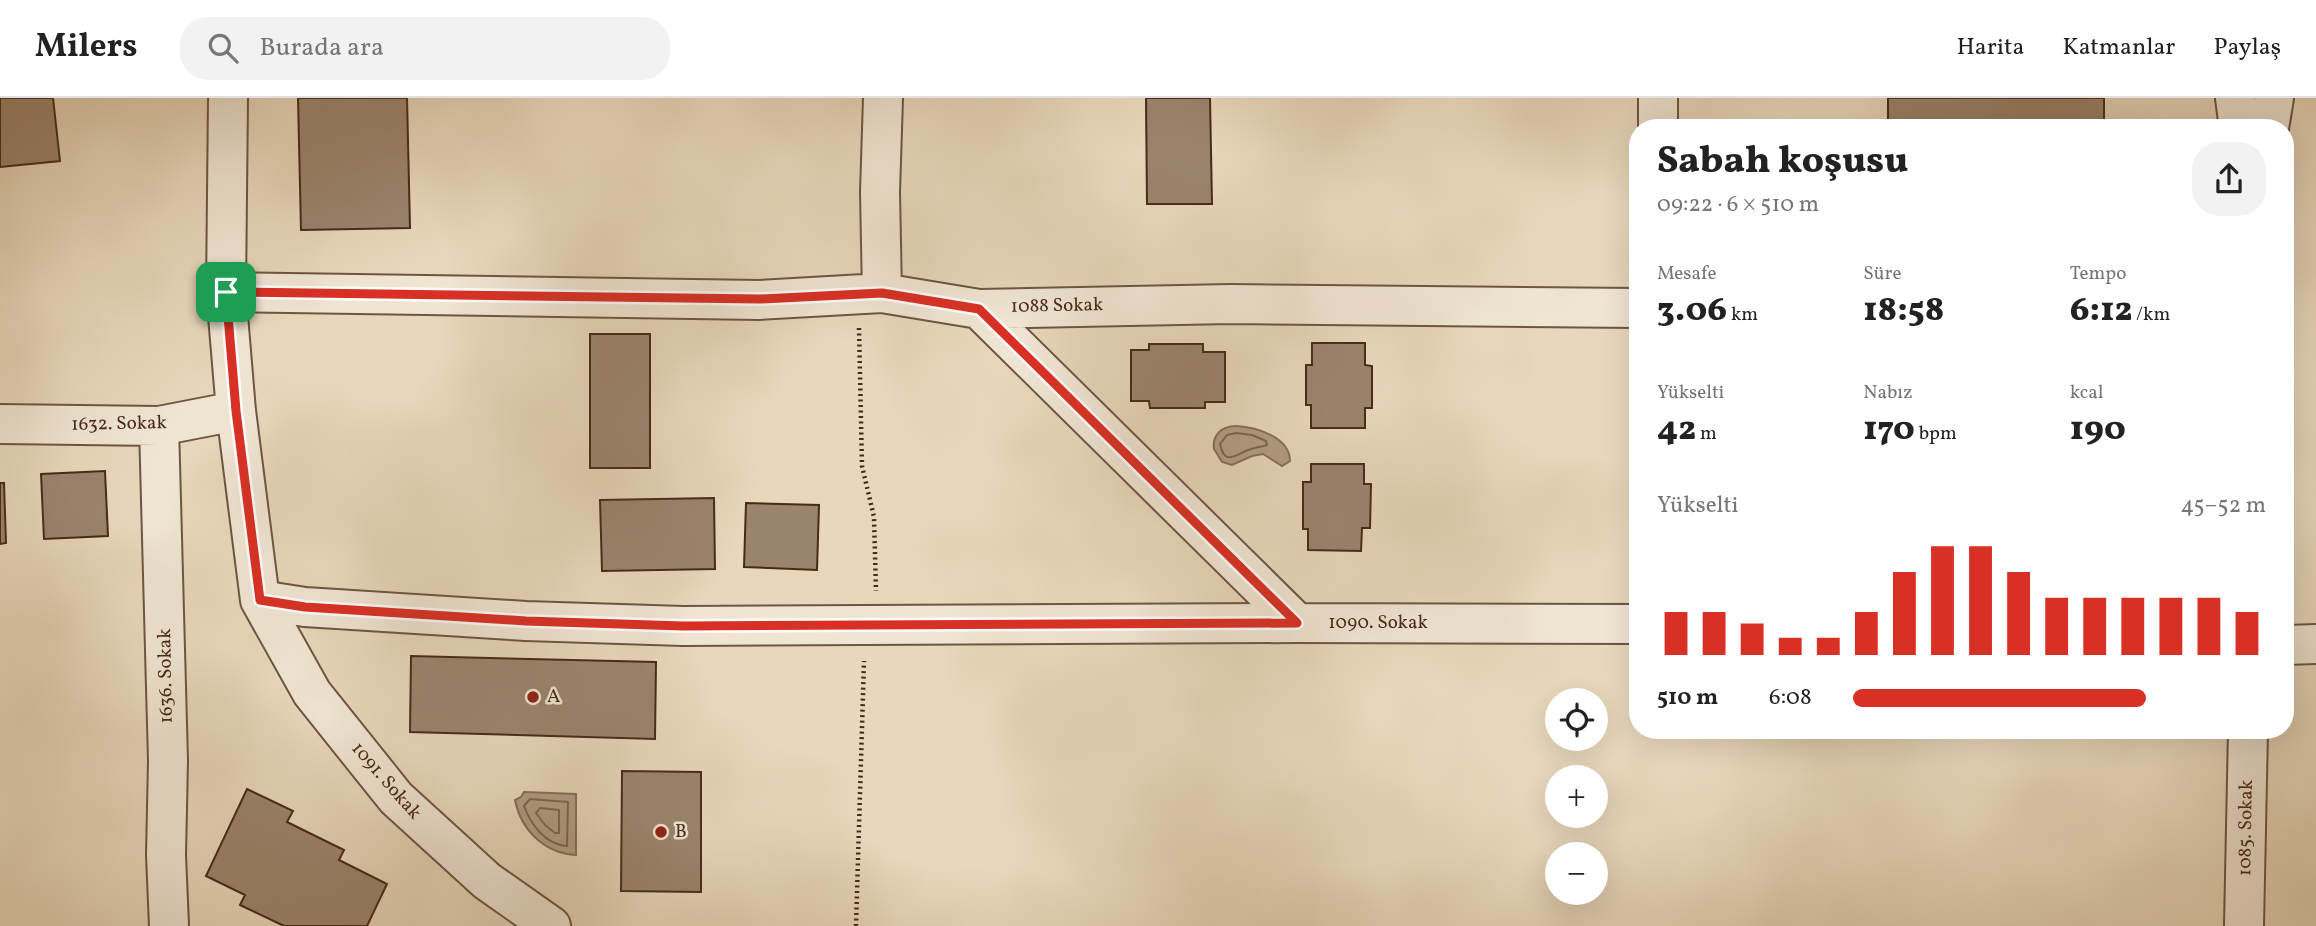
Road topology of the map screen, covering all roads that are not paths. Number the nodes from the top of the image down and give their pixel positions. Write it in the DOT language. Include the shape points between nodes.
graph roads {
  1 [pos="883,98"];
  2 [pos="1658,98"];
  3 [pos="2235,98"];
  4 [pos="2274,98"];
  5 [pos="227,101"];
  6 [pos="1658,119"];
  7 [pos="2238,119"];
  8 [pos="2270,119"];
  9 [pos="226,292"];
  10 [pos="882,293"];
  11 [pos="1629,308"];
  12 [pos="979,309"];
  13 [pos="236,411"];
  14 [pos="0,424"];
  15 [pos="159,426"];
  16 [pos="260,600"];
  17 [pos="1297,623"];
  18 [pos="1629,624"];
  19 [pos="2316,644"];
  20 [pos="2294,645"];
  21 [pos="2248,739"];
  22 [pos="169,926"];
  23 [pos="551,926"];
  24 [pos="2244,926"];
  1 -- 10 [label="street"];
  2 -- 6 [label="street"];
  3 -- 7 [label="street"];
  4 -- 8 [label="street"];
  5 -- 9 [label="street"];
  9 -- 10 [label="street, 1088 Sokak" via="760,299"];
  9 -- 13 [label="street"];
  10 -- 12 [label="street, 1088 Sokak"];
  11 -- 12 [label="street, 1088 Sokak" via="1231,304"];
  12 -- 17 [label="street"];
  13 -- 15 [label="street, 1632. Sokak"];
  13 -- 16 [label="street"];
  14 -- 15 [label="street, 1632. Sokak"];
  15 -- 22 [label="street, 1636. Sokak"];
  16 -- 17 [label="street, 1090. Sokak" via="526,621 683,626"];
  16 -- 23 [label="street, 1091. Sokak" via="312,693 396,798 487,881"];
  17 -- 18 [label="street, 1090. Sokak"];
  19 -- 20 [label="street"];
  21 -- 24 [label="street, 1085. Sokak"];
}
